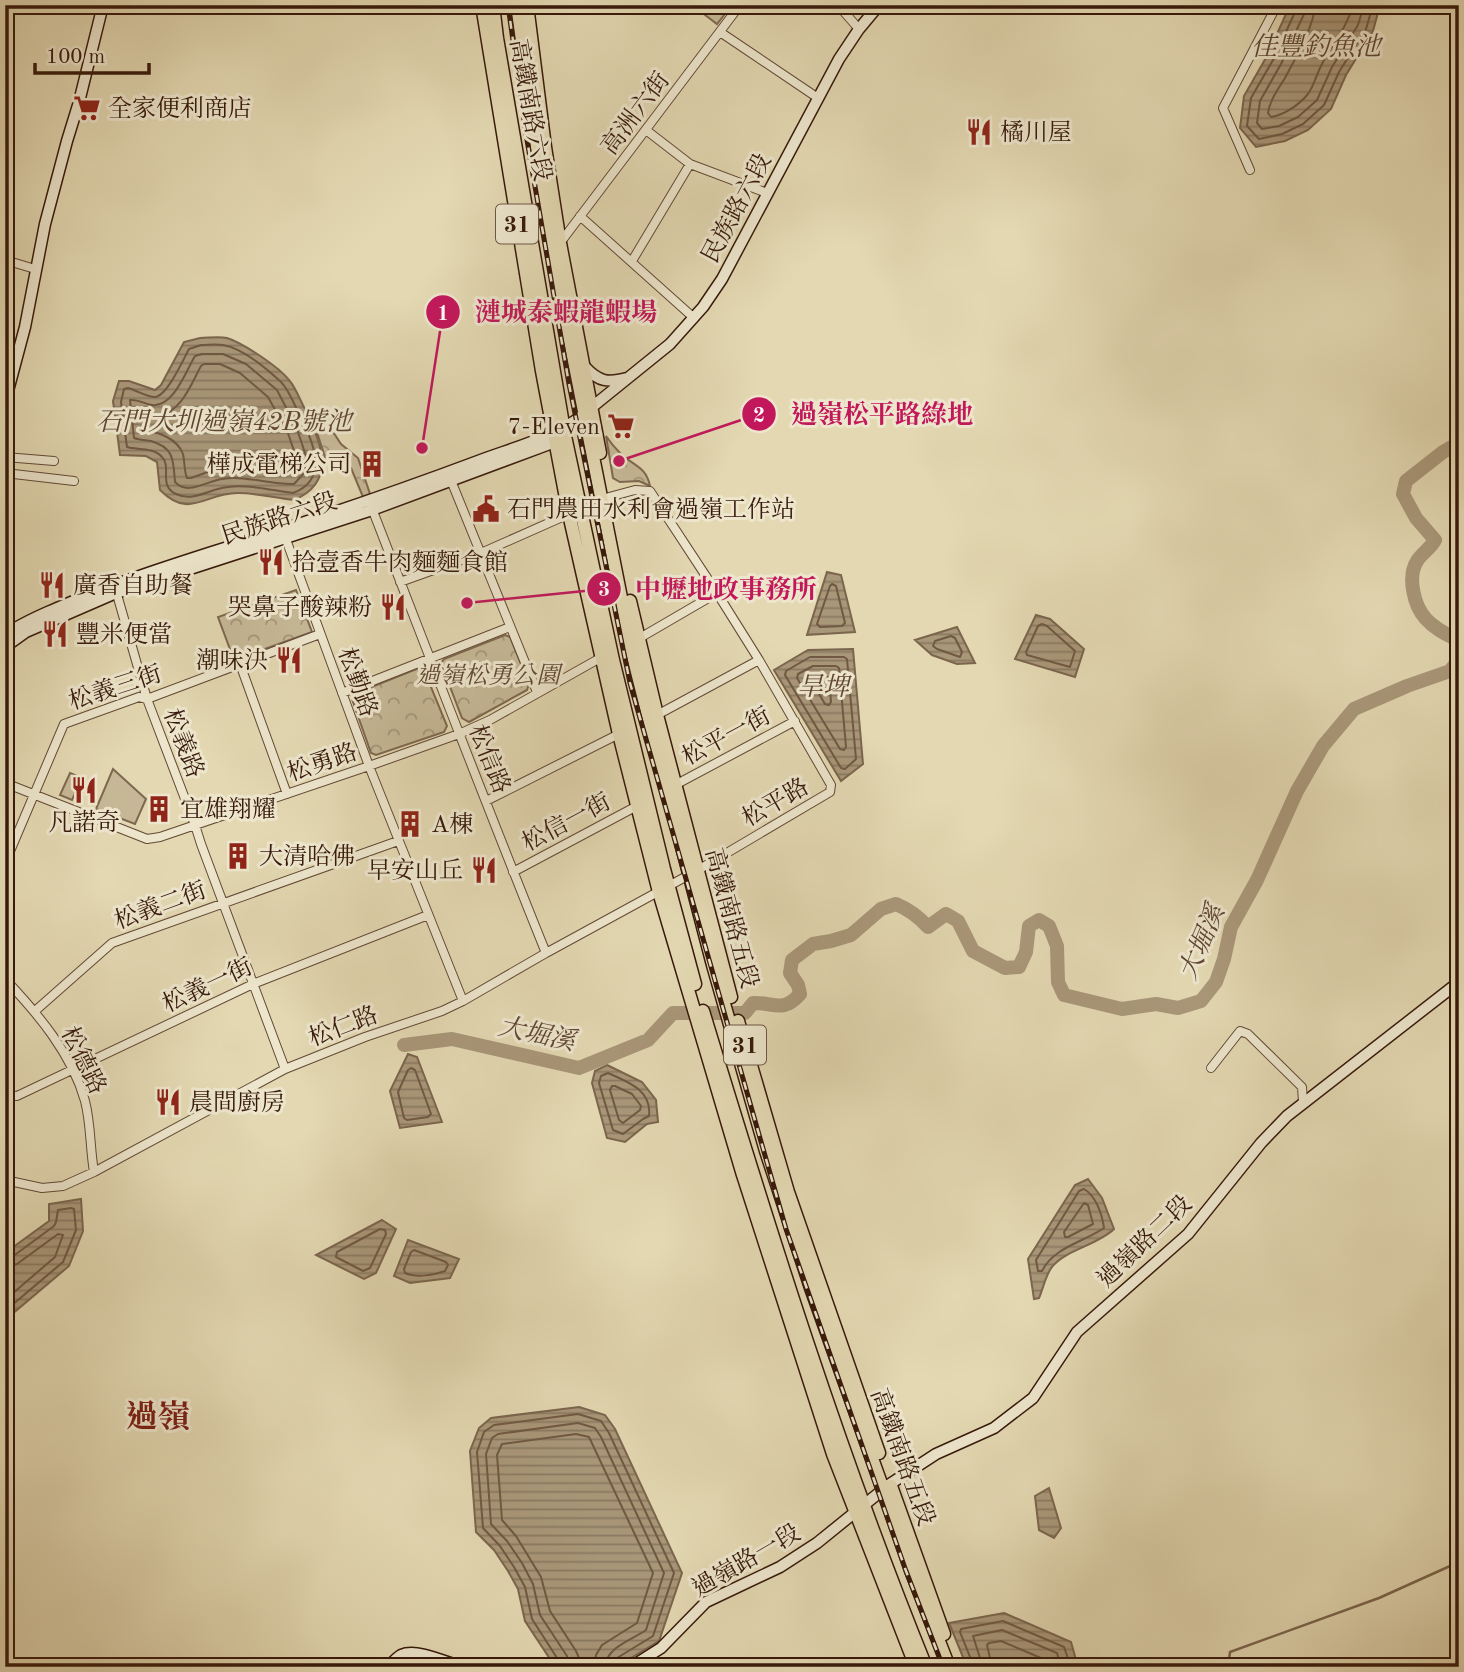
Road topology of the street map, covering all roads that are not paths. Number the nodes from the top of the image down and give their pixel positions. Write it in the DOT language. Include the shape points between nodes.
graph roads {
  1 [pos="103,5"];
  2 [pos="482,5"];
  3 [pos="493,5"];
  4 [pos="522,5"];
  5 [pos="740,5"];
  6 [pos="838,5"];
  7 [pos="879,5"];
  8 [pos="1277,5"];
  9 [pos="859,29"];
  10 [pos="720,32"];
  11 [pos="497,38"];
  12 [pos="818,98"];
  13 [pos="646,130"];
  14 [pos="690,164"];
  15 [pos="1250,170"];
  16 [pos="767,193"];
  17 [pos="580,216"];
  18 [pos="560,243"];
  19 [pos="5,260"];
  20 [pos="632,261"];
  21 [pos="35,269"];
  22 [pos="694,318"];
  23 [pos="585,368"];
  24 [pos="630,377"];
  25 [pos="5,402"];
  26 [pos="588,411"];
  27 [pos="558,434"];
  28 [pos="5,457"];
  29 [pos="54,461"];
  30 [pos="5,473"];
  31 [pos="449,477"];
  32 [pos="74,481"];
  33 [pos="609,497"];
  34 [pos="370,505"];
  35 [pos="569,514"];
  36 [pos="284,534"];
  37 [pos="481,553"];
  38 [pos="400,582"];
  39 [pos="115,589"];
  40 [pos="717,593"];
  41 [pos="510,627"];
  42 [pos="320,634"];
  43 [pos="5,635"];
  44 [pos="638,639"];
  45 [pos="5,647"];
  46 [pos="602,657"];
  47 [pos="430,658"];
  48 [pos="759,660"];
  49 [pos="240,663"];
  50 [pos="537,692"];
  51 [pos="342,693"];
  52 [pos="147,699"];
  53 [pos="1459,702"];
  54 [pos="1459,708"];
  55 [pos="657,715"];
  56 [pos="795,721"];
  57 [pos="459,734"];
  58 [pos="620,734"];
  59 [pos="369,766"];
  60 [pos="5,783"];
  61 [pos="675,785"];
  62 [pos="287,794"];
  63 [pos="35,795"];
  64 [pos="486,801"];
  65 [pos="637,806"];
  66 [pos="195,825"];
  67 [pos="398,841"];
  68 [pos="5,863"];
  69 [pos="513,872"];
  70 [pos="694,872"];
  71 [pos="664,889"];
  72 [pos="222,902"];
  73 [pos="428,915"];
  74 [pos="546,953"];
  75 [pos="5,979"];
  76 [pos="1459,982"];
  77 [pos="253,984"];
  78 [pos="463,1001"];
  79 [pos="35,1011"];
  80 [pos="1211,1068"];
  81 [pos="285,1069"];
  82 [pos="72,1070"];
  83 [pos="5,1095"];
  84 [pos="1303,1102"];
  85 [pos="766,1151"];
  86 [pos="94,1172"];
  87 [pos="743,1175"];
  88 [pos="5,1180"];
  89 [pos="788,1192"];
  90 [pos="764,1211"];
  91 [pos="831,1317"];
  92 [pos="836,1360"];
  93 [pos="887,1487"];
  94 [pos="860,1509"];
  95 [pos="388,1667"];
  96 [pos="462,1667"];
  97 [pos="491,1667"];
  98 [pos="519,1667"];
  99 [pos="631,1667"];
  100 [pos="916,1667"];
  101 [pos="926,1667"];
  102 [pos="949,1667"];
  103 [pos="957,1667"];
  1 -- 21 [label="street"];
  2 -- 11 [label="main road"];
  2 -- 27 [label="main road, 高鐵南路六段 / 31"];
  3 -- 11 [label="main road, 高鐵南路六段 / 31"];
  4 -- 18 [label="main road, 高鐵南路六段 / 31"];
  4 -- 26 [label="main road, 高鐵南路六段 / 31" via="550,240"];
  5 -- 10 [label="street, 高洲六街"];
  6 -- 9 [label="street"];
  7 -- 9 [label="street, 民族路六段"];
  8 -- 15 [label="street" via="1223,108"];
  9 -- 12 [label="street, 民族路六段"];
  10 -- 12 [label="street"];
  10 -- 13 [label="street, 高洲六街"];
  11 -- 27 [label="main road, 高鐵南路六段 / 31"];
  12 -- 16 [label="street, 民族路六段"];
  13 -- 14 [label="street"];
  13 -- 17 [label="street, 高洲六街"];
  14 -- 16 [label="street"];
  14 -- 20 [label="street"];
  16 -- 22 [label="street, 民族路六段" via="722,279"];
  17 -- 18 [label="street, 高洲六街"];
  17 -- 20 [label="street"];
  18 -- 23 [label="main road, 高鐵南路六段 / 31"];
  19 -- 21 [label="street"];
  20 -- 22 [label="street"];
  21 -- 25 [label="street"];
  22 -- 24 [label="street, 民族路六段"];
  23 -- 24 [label="street" via="607,381"];
  23 -- 26 [label="main road, 高鐵南路六段 / 31"];
  24 -- 26 [label="street, 民族路六段"];
  26 -- 27 [label="street, 民族路六段"];
  26 -- 33 [label="main road, 高鐵南路五段 / 31"];
  26 -- 70 [label="main road, 高鐵南路五段 / 31" via="631,648"];
  27 -- 31 [label="street, 民族路六段"];
  27 -- 35 [label="main road, 31"];
  27 -- 71 [label="main road, 31"];
  28 -- 29 [label="street"];
  30 -- 32 [label="street"];
  31 -- 34 [label="street, 民族路六段"];
  31 -- 37 [label="street"];
  33 -- 40 [label="street, 松平路" via="650,491"];
  33 -- 44 [label="main road, 高鐵南路五段 / 31"];
  34 -- 36 [label="street, 民族路六段"];
  34 -- 38 [label="street, 松信路"];
  35 -- 37 [label="street"];
  35 -- 46 [label="main road, 31"];
  36 -- 39 [label="street, 民族路六段"];
  36 -- 42 [label="street, 松勤路"];
  37 -- 38 [label="street"];
  37 -- 41 [label="street"];
  38 -- 47 [label="street, 松信路"];
  39 -- 43 [label="street, 民族路六段" via="79,598"];
  39 -- 45 [label="street, 民族路六段" via="33,628"];
  39 -- 52 [label="street, 松義路"];
  40 -- 44 [label="street"];
  40 -- 48 [label="street, 松平路"];
  41 -- 47 [label="street"];
  41 -- 50 [label="street"];
  42 -- 49 [label="street, 松義三街"];
  42 -- 51 [label="street, 松勤路"];
  44 -- 55 [label="main road, 高鐵南路五段 / 31"];
  46 -- 50 [label="street, 松勇路"];
  46 -- 58 [label="main road, 31"];
  47 -- 51 [label="street"];
  47 -- 57 [label="street, 松信路"];
  48 -- 55 [label="street"];
  48 -- 56 [label="street, 松平路"];
  49 -- 52 [label="street, 松義三街"];
  49 -- 62 [label="street"];
  50 -- 57 [label="street, 松勇路"];
  51 -- 59 [label="street, 松勤路"];
  52 -- 63 [label="street, 松義三街" via="139,697 64,723"];
  52 -- 66 [label="street, 松義路"];
  53 -- 54 [label="street"];
  55 -- 61 [label="main road, 高鐵南路五段 / 31"];
  56 -- 61 [label="street, 松平一街"];
  56 -- 70 [label="street, 松平路" via="831,785 830,792"];
  57 -- 59 [label="street, 松勇路"];
  57 -- 64 [label="street, 松信路"];
  58 -- 64 [label="street"];
  58 -- 65 [label="main road, 31"];
  59 -- 62 [label="street, 松勇路"];
  59 -- 67 [label="street, 松勤路"];
  60 -- 63 [label="street, 松勇路"];
  61 -- 70 [label="main road, 高鐵南路五段 / 31"];
  62 -- 66 [label="street, 松勇路"];
  63 -- 66 [label="street, 松勇路" via="147,839"];
  63 -- 68 [label="street, 松義三街"];
  64 -- 69 [label="street, 松信路"];
  65 -- 69 [label="street, 松信一街"];
  65 -- 71 [label="main road, 31"];
  66 -- 72 [label="street, 松義路"];
  67 -- 72 [label="street, 松義二街"];
  67 -- 73 [label="street, 松勤路"];
  69 -- 74 [label="street, 松信路"];
  70 -- 71 [label="street, 松仁路"];
  70 -- 85 [label="main road, 高鐵南路五段 / 31"];
  70 -- 89 [label="main road, 高鐵南路五段 / 31"];
  71 -- 74 [label="street, 松仁路"];
  71 -- 87 [label="main road, 31"];
  71 -- 90 [label="main road, 31"];
  72 -- 77 [label="street, 松義路"];
  72 -- 79 [label="street, 松義二街" via="112,943"];
  73 -- 77 [label="street, 松義一街"];
  73 -- 78 [label="street, 松勤路"];
  74 -- 78 [label="street, 松仁路"];
  75 -- 79 [label="street, 松德路"];
  76 -- 84 [label="street, 過嶺路二段"];
  77 -- 81 [label="street, 松義路"];
  77 -- 82 [label="street, 松義一街"];
  78 -- 81 [label="street, 松仁路"];
  79 -- 82 [label="street, 松德路"];
  80 -- 84 [label="street" via="1240,1031 1302,1087"];
  81 -- 86 [label="street, 松仁路"];
  82 -- 83 [label="street, 松義一街" via="18,1096"];
  82 -- 86 [label="street, 松德路" via="85,1100"];
  84 -- 93 [label="street, 過嶺路二段" via="1261,1143 1188,1234 1077,1332 1033,1398 994,1428 936,1454"];
  85 -- 89 [label="main road"];
  85 -- 92 [label="main road, 高鐵南路五段 / 31"];
  86 -- 88 [label="street, 松仁路" via="63,1186 42,1188"];
  87 -- 90 [label="main road"];
  87 -- 94 [label="main road, 31" via="820,1414"];
  89 -- 91 [label="main road, 高鐵南路五段 / 31"];
  90 -- 94 [label="main road, 31"];
  91 -- 92 [label="main road"];
  91 -- 93 [label="main road, 高鐵南路五段 / 31"];
  92 -- 93 [label="main road, 高鐵南路五段 / 31"];
  93 -- 94 [label="street, 過嶺路一段"];
  93 -- 102 [label="main road, 高鐵南路五段 / 31" via="911,1570"];
  93 -- 103 [label="main road, 高鐵南路五段 / 31"];
  94 -- 99 [label="street, 過嶺路一段" via="780,1567 706,1602 661,1648"];
  94 -- 100 [label="main road, 31"];
  94 -- 101 [label="main road, 31"];
  95 -- 96 [label="street" via="410,1653"];
  97 -- 98 [label="street"];
}
